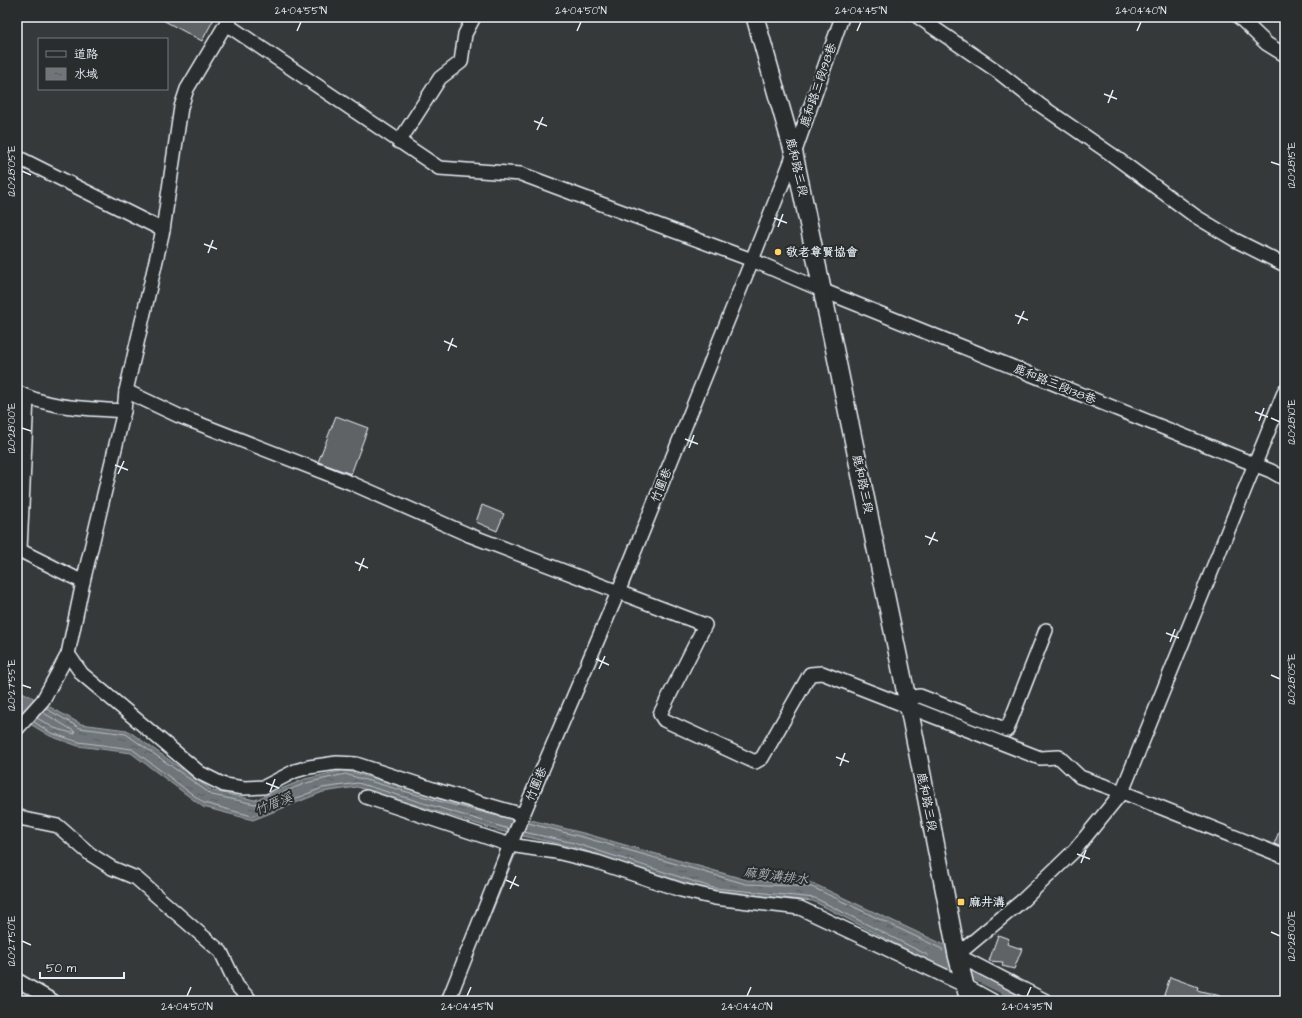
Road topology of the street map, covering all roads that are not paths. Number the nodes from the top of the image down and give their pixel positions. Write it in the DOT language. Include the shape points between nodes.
graph roads {
  1 [pos="474,17"];
  2 [pos="755,17"];
  3 [pos="842,17"];
  4 [pos="918,17"];
  5 [pos="1239,17"];
  6 [pos="228,20"];
  7 [pos="1285,56"];
  8 [pos="399,142"];
  9 [pos="794,154"];
  10 [pos="17,157"];
  11 [pos="163,230"];
  12 [pos="752,260"];
  13 [pos="1285,265"];
  14 [pos="824,291"];
  15 [pos="1285,390"];
  16 [pos="126,391"];
  17 [pos="22,395"];
  18 [pos="124,411"];
  19 [pos="1254,465"];
  20 [pos="1285,479"];
  21 [pos="18,551"];
  22 [pos="83,582"];
  23 [pos="619,590"];
  24 [pos="1046,630"];
  25 [pos="68,654"];
  26 [pos="908,703"];
  27 [pos="17,729"];
  28 [pos="1122,792"];
  29 [pos="366,797"];
  30 [pos="17,815"];
  31 [pos="523,815"];
  32 [pos="510,845"];
  33 [pos="1285,857"];
  34 [pos="957,955"];
  35 [pos="17,980"];
  36 [pos="967,993"];
  37 [pos="53,1001"];
  38 [pos="251,1001"];
  39 [pos="448,1001"];
  40 [pos="993,1001"];
  41 [pos="1046,1001"];
  1 -- 8 [label="street" via="465,34 461,62 440,78"];
  2 -- 9 [label="main road, 鹿和路三段"];
  3 -- 9 [label="street, 鹿和路三段198巷"];
  4 -- 13 [label="street" via="997,71 1040,105 1195,216"];
  5 -- 7 [label="street" via="1267,44"];
  6 -- 8 [label="street, 鹿和路三段138巷"];
  6 -- 11 [label="street" via="187,89 180,107"];
  8 -- 12 [label="street, 鹿和路三段138巷" via="439,168 521,174"];
  9 -- 12 [label="street, 竹圍巷"];
  9 -- 14 [label="main road, 鹿和路三段"];
  10 -- 11 [label="street"];
  11 -- 16 [label="street"];
  12 -- 14 [label="street, 鹿和路三段138巷"];
  12 -- 23 [label="street, 竹圍巷"];
  14 -- 19 [label="street, 鹿和路三段138巷"];
  14 -- 26 [label="main road, 鹿和路三段"];
  15 -- 19 [label="street"];
  16 -- 18 [label="street"];
  16 -- 23 [label="street" via="179,416 351,483 469,535"];
  17 -- 18 [label="street" via="54,405"];
  17 -- 21 [label="street"];
  18 -- 22 [label="street"];
  19 -- 20 [label="street, 鹿和路三段138巷"];
  19 -- 28 [label="street"];
  21 -- 22 [label="street"];
  22 -- 25 [label="street"];
  23 -- 26 [label="street" via="705,625 660,714 664,720 755,762 762,758 810,674 822,673"];
  23 -- 31 [label="street, 竹圍巷"];
  24 -- 26 [label="street" via="1007,730 920,696"];
  25 -- 27 [label="street" via="43,700"];
  25 -- 31 [label="street" via="82,674 200,773 224,785 264,787 295,771 309,767 337,763 356,764"];
  26 -- 28 [label="street" via="1040,758 1059,756 1080,777"];
  26 -- 34 [label="main road, 鹿和路三段"];
  28 -- 33 [label="street"];
  28 -- 34 [label="street" via="1074,851 1023,900"];
  29 -- 32 [label="street"];
  30 -- 38 [label="street" via="24,819 58,826 90,854 112,868 136,878 221,952 237,986"];
  31 -- 32 [label="street, 竹圍巷"];
  32 -- 36 [label="street" via="597,862 680,890 715,898 800,908"];
  32 -- 39 [label="street, 竹圍巷"];
  34 -- 36 [label="main road, 鹿和路三段"];
  34 -- 41 [label="street"];
  35 -- 37 [label="street"];
  36 -- 40 [label="street"];
}
